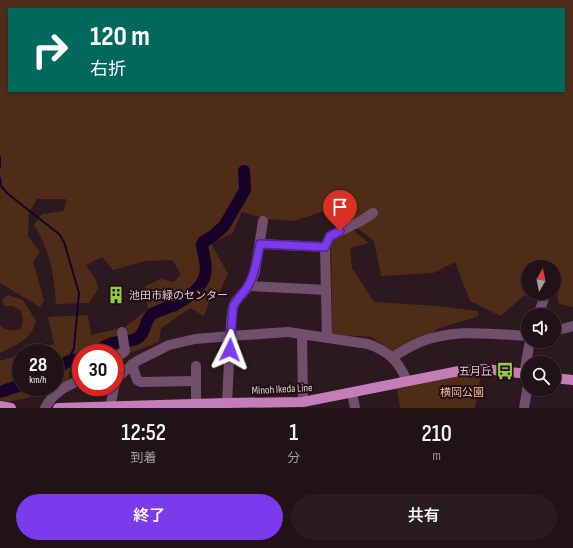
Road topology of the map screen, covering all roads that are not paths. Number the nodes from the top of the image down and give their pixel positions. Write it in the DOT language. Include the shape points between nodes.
graph roads {
  1 [pos="373,214"];
  2 [pos="263,221"];
  3 [pos="260,244"];
  4 [pos="325,247"];
  5 [pos="248,286"];
  6 [pos="326,290"];
  7 [pos="573,326"];
  8 [pos="561,329"];
  9 [pos="122,332"];
  10 [pos="302,334"];
  11 [pos="231,336"];
  12 [pos="521,336"];
  13 [pos="327,338"];
  14 [pos="123,344"];
  15 [pos="124,357"];
  16 [pos="393,357"];
  17 [pos="196,366"];
  18 [pos="521,373"];
  19 [pos="561,379"];
  20 [pos="573,380"];
  21 [pos="407,381"];
  22 [pos="196,382"];
  23 [pos="72,383"];
  24 [pos="352,393"];
  25 [pos="113,396"];
  26 [pos="526,396"];
  27 [pos="302,402"];
  28 [pos="227,403"];
  29 [pos="196,404"];
  30 [pos="280,405"];
  31 [pos="0,406"];
  32 [pos="110,407"];
  33 [pos="11,408"];
  34 [pos="45,408"];
  35 [pos="58,408"];
  36 [pos="355,408"];
  37 [pos="524,408"];
  1 -- 4 [label="street" via="330,236"];
  2 -- 3 [label="street"];
  3 -- 4 [label="street"];
  3 -- 5 [label="street" via="255,272"];
  4 -- 6 [label="street"];
  5 -- 6 [label="street"];
  5 -- 11 [label="street" via="233,307"];
  6 -- 13 [label="street"];
  7 -- 8 [label="street"];
  9 -- 14 [label="street"];
  10 -- 11 [label="street" via="276,332"];
  10 -- 13 [label="street"];
  10 -- 27 [label="street"];
  11 -- 15 [label="street" via="195,339 169,345 137,360"];
  11 -- 28 [label="street"];
  12 -- 16 [label="street" via="481,333 447,335 418,343"];
  13 -- 16 [label="street" via="368,344"];
  15 -- 22 [label="street" via="137,380 141,382"];
  16 -- 21 [label="street"];
  17 -- 22 [label="street"];
  18 -- 21 [label="main road, Minoh Ikeda Line" via="485,369 464,370"];
  19 -- 20 [label="main road"];
  21 -- 24 [label="main road, Minoh Ikeda Line"];
  22 -- 29 [label="street"];
  23 -- 34 [label="street" via="50,398"];
  24 -- 27 [label="main road, Minoh Ikeda Line"];
  24 -- 36 [label="street"];
  25 -- 32 [label="street"];
  26 -- 37 [label="street"];
  27 -- 30 [label="main road, Minoh Ikeda Line"];
  28 -- 29 [label="main road, Minoh Ikeda Line"];
  28 -- 30 [label="main road, Minoh Ikeda Line"];
  29 -- 32 [label="main road, Minoh Ikeda Line"];
  31 -- 33 [label="main road"];
  32 -- 35 [label="main road, Minoh Ikeda Line"];
}
